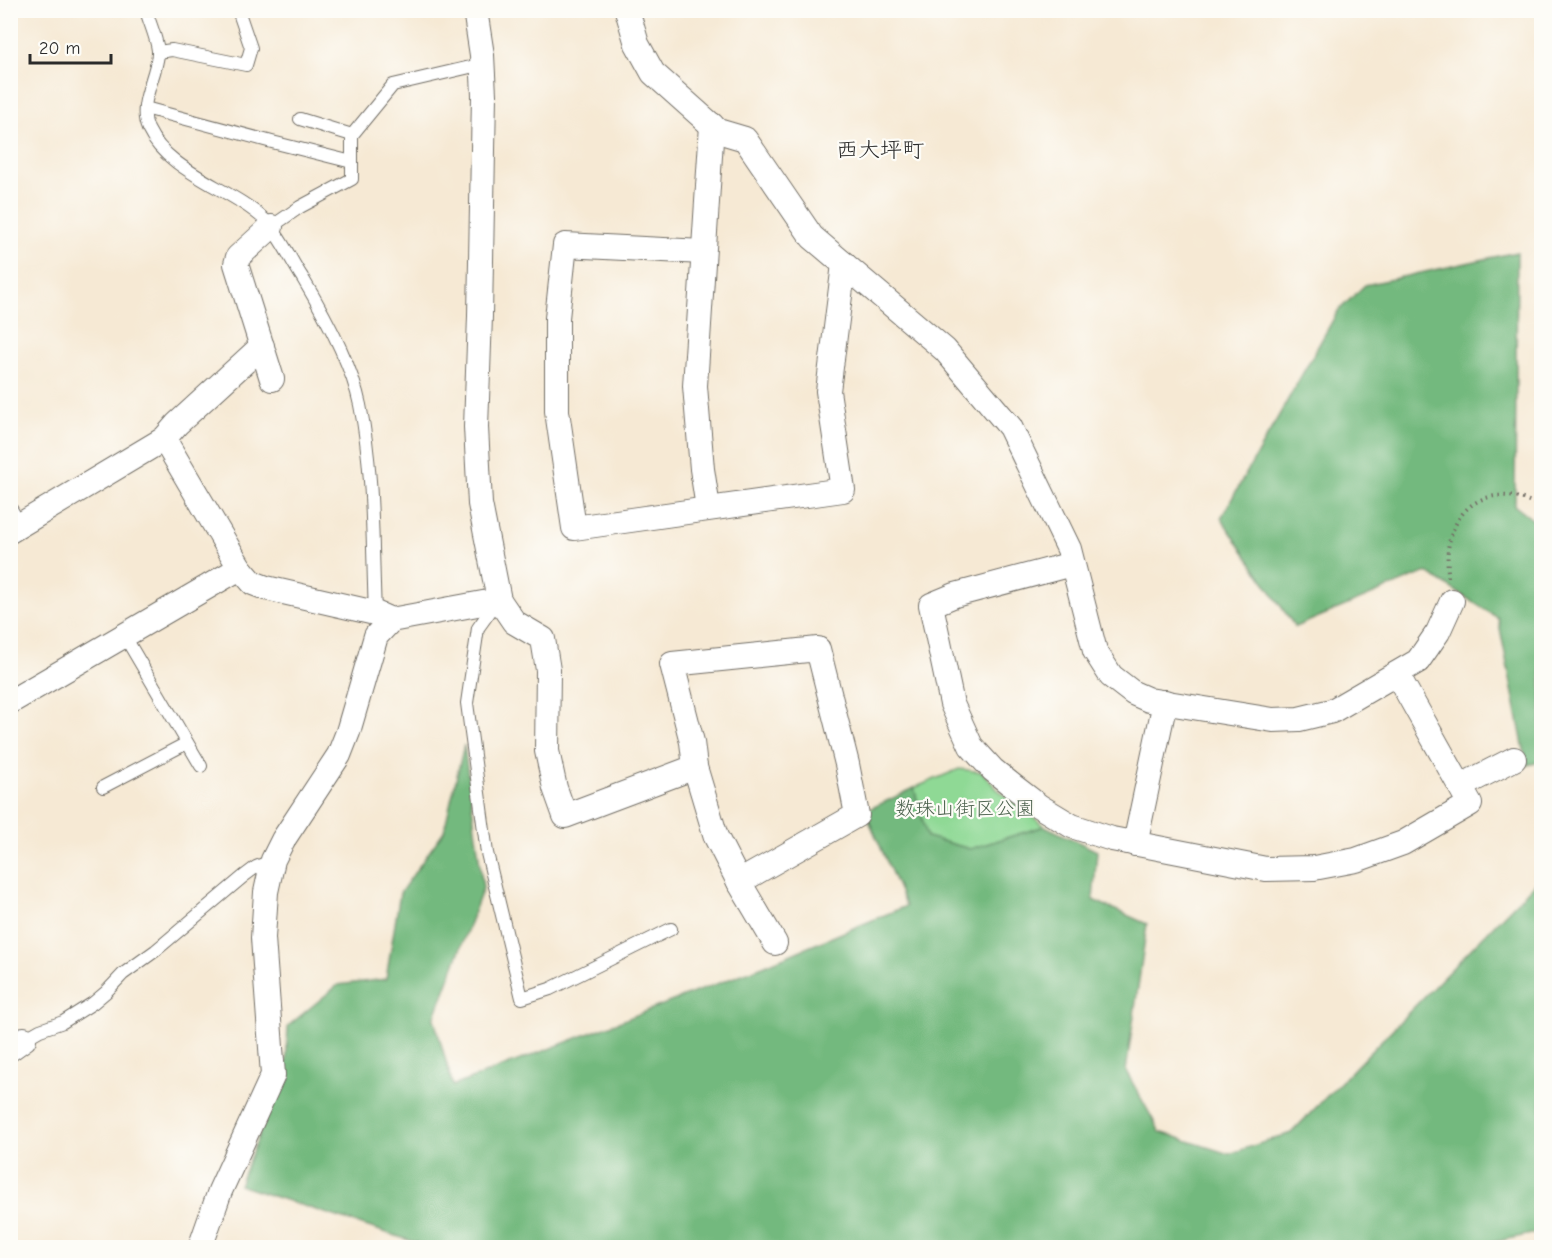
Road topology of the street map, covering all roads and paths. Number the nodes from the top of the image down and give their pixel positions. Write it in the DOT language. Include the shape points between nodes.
graph roads {
  1 [pos="146,10"];
  2 [pos="238,10"];
  3 [pos="475,10"];
  4 [pos="627,10"];
  5 [pos="158,52"];
  6 [pos="483,64"];
  7 [pos="145,108"];
  8 [pos="300,119"];
  9 [pos="712,125"];
  10 [pos="352,135"];
  11 [pos="352,162"];
  12 [pos="271,227"];
  13 [pos="703,252"];
  14 [pos="844,264"];
  15 [pos="262,346"];
  16 [pos="272,379"];
  17 [pos="164,439"];
  18 [pos="1542,507"];
  19 [pos="708,508"];
  20 [pos="14,521"];
  21 [pos="1072,564"];
  22 [pos="240,568"];
  23 [pos="499,600"];
  24 [pos="1452,601"];
  25 [pos="383,616"];
  26 [pos="124,635"];
  27 [pos="1397,674"];
  28 [pos="10,702"];
  29 [pos="1166,702"];
  30 [pos="187,743"];
  31 [pos="1514,759"];
  32 [pos="201,766"];
  33 [pos="695,767"];
  34 [pos="1461,786"];
  35 [pos="103,787"];
  36 [pos="1136,844"];
  37 [pos="273,860"];
  38 [pos="739,882"];
  39 [pos="671,929"];
  40 [pos="775,943"];
  41 [pos="17,1044"];
  42 [pos="200,1248"];
  1 -- 5 [label="lane"];
  2 -- 5 [label="lane" via="251,48 246,65 172,50"];
  3 -- 6 [label="street"];
  4 -- 9 [label="street" via="637,44 653,73"];
  5 -- 7 [label="lane"];
  6 -- 10 [label="lane" via="393,85"];
  6 -- 23 [label="street" via="476,427 480,504"];
  7 -- 11 [label="lane"];
  7 -- 12 [label="lane" via="147,127 161,149 200,178 237,198"];
  8 -- 10 [label="lane"];
  9 -- 13 [label="street"];
  9 -- 14 [label="street" via="718,131 745,139 812,237"];
  10 -- 11 [label="lane"];
  11 -- 12 [label="lane" via="352,179"];
  12 -- 15 [label="street" via="238,257 236,264"];
  12 -- 25 [label="lane" via="313,296 360,403"];
  13 -- 19 [label="street" via="694,386"];
  13 -- 19 [label="street" via="565,245 557,318 557,411 574,528"];
  14 -- 19 [label="street" via="828,391 843,490"];
  14 -- 21 [label="street" via="945,350 1010,427 1069,549"];
  15 -- 16 [label="street"];
  15 -- 17 [label="street"];
  17 -- 20 [label="street"];
  17 -- 22 [label="street"];
  18 -- 24 [label="path" via="1508,495 1473,502 1459,518 1448,548 1448,590"];
  21 -- 29 [label="street" via="1095,651 1103,666 1133,693"];
  21 -- 36 [label="street" via="931,605 934,626 952,704 978,754 1039,806 1072,826"];
  22 -- 25 [label="street" via="253,584"];
  22 -- 26 [label="street"];
  23 -- 25 [label="street"];
  23 -- 33 [label="street" via="514,622 543,639 548,670 547,751 566,816"];
  23 -- 39 [label="lane" via="477,628 467,703 487,853 522,998 550,989"];
  24 -- 27 [label="street" via="1430,646 1418,661"];
  25 -- 37 [label="street" via="339,755"];
  26 -- 28 [label="street"];
  26 -- 30 [label="lane"];
  27 -- 29 [label="street" via="1332,711 1299,719 1273,720"];
  27 -- 34 [label="street"];
  29 -- 36 [label="street"];
  30 -- 32 [label="lane"];
  30 -- 35 [label="lane"];
  31 -- 34 [label="street"];
  33 -- 38 [label="street" via="716,837"];
  33 -- 38 [label="street" via="672,664 818,649 857,815"];
  34 -- 36 [label="street" via="1470,804 1403,843 1356,860 1314,868 1266,869"];
  37 -- 41 [label="lane" via="244,876 93,1003"];
  37 -- 42 [label="street" via="263,938 273,1075 220,1191"];
  38 -- 40 [label="street"];
}
